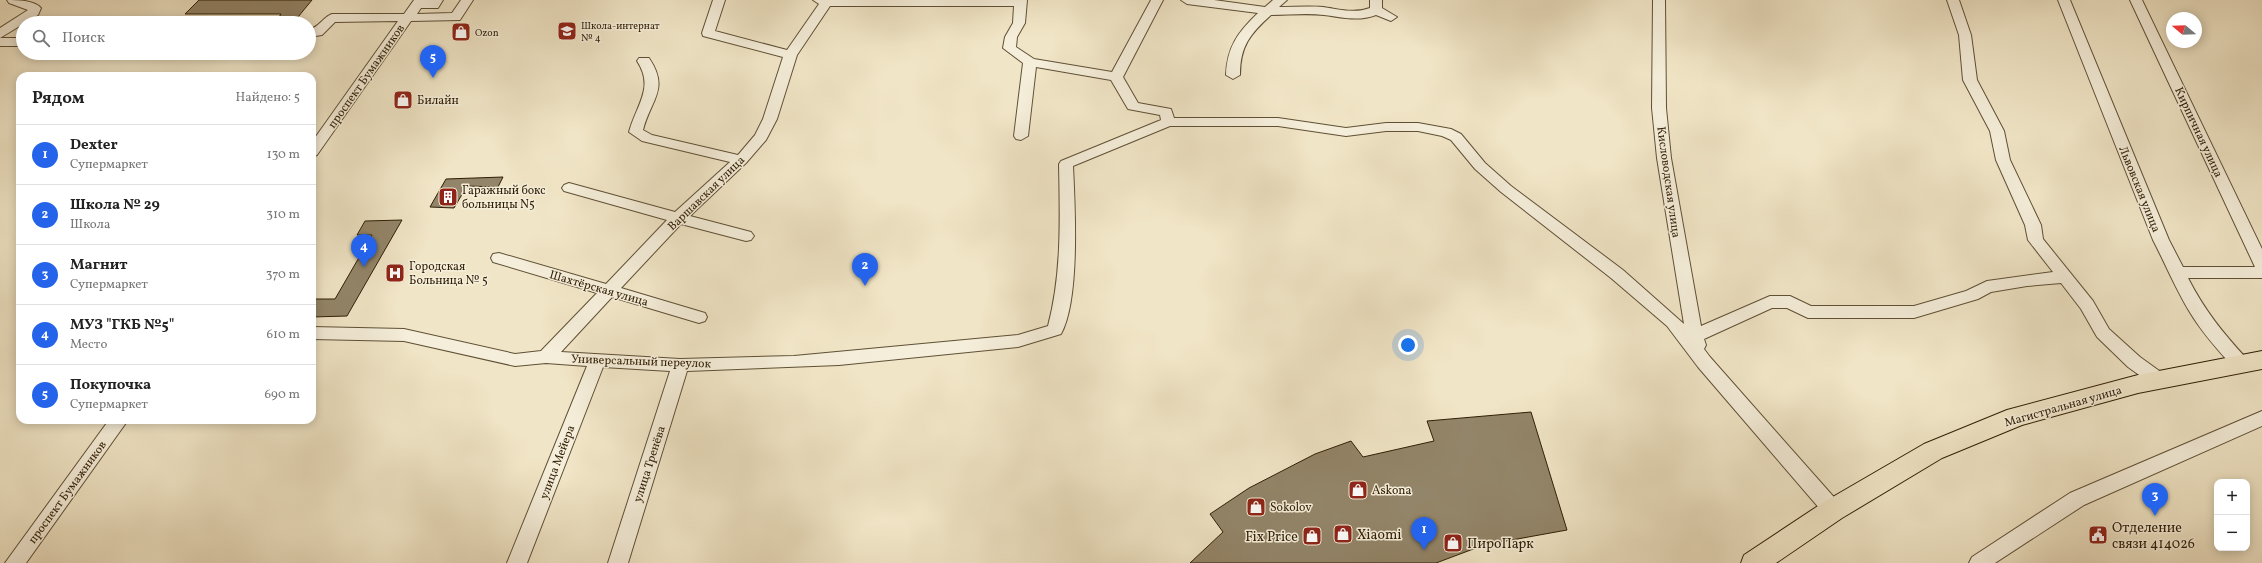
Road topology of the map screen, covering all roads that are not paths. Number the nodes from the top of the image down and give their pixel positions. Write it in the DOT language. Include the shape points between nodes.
graph roads {
  1 [pos="13,0"];
  2 [pos="437,0"];
  3 [pos="467,0"];
  4 [pos="719,0"];
  5 [pos="1157,0"];
  6 [pos="1187,0"];
  7 [pos="1281,0"];
  8 [pos="1309,0"];
  9 [pos="1659,0"];
  10 [pos="1953,0"];
  11 [pos="2064,0"];
  12 [pos="2136,0"];
  13 [pos="822,1"];
  14 [pos="956,1"];
  15 [pos="1021,1"];
  16 [pos="418,2"];
  17 [pos="1376,5"];
  18 [pos="1267,11"];
  19 [pos="1323,11"];
  20 [pos="28,16"];
  21 [pos="1391,17"];
  22 [pos="406,18"];
  23 [pos="16,24"];
  24 [pos="316,32"];
  25 [pos="0,34"];
  26 [pos="0,42"];
  27 [pos="16,42"];
  28 [pos="790,55"];
  29 [pos="644,61"];
  30 [pos="1030,62"];
  31 [pos="1233,74"];
  32 [pos="1116,77"];
  33 [pos="1168,122"];
  34 [pos="1021,136"];
  35 [pos="316,146"];
  36 [pos="741,160"];
  37 [pos="569,188"];
  38 [pos="678,218"];
  39 [pos="746,236"];
  40 [pos="499,258"];
  41 [pos="2262,265"];
  42 [pos="2262,272"];
  43 [pos="2177,273"];
  44 [pos="2066,277"];
  45 [pos="610,292"];
  46 [pos="699,317"];
  47 [pos="316,333"];
  48 [pos="1694,336"];
  49 [pos="546,357"];
  50 [pos="597,361"];
  51 [pos="1704,362"];
  52 [pos="2251,362"];
  53 [pos="680,365"];
  54 [pos="2159,380"];
  55 [pos="2262,418"];
  56 [pos="115,424"];
  57 [pos="1833,510"];
  58 [pos="15,563"];
  59 [pos="517,563"];
  60 [pos="618,563"];
  61 [pos="1754,563"];
  62 [pos="1979,563"];
  1 -- 20 [label="street" via="35,8"];
  2 -- 16 [label="street" via="434,4"];
  3 -- 22 [label="street" via="456,17"];
  4 -- 28 [label="street" via="708,33"];
  5 -- 32 [label="street"];
  6 -- 18 [label="street"];
  7 -- 18 [label="street"];
  8 -- 19 [label="street"];
  9 -- 48 [label="street, Кисловодская улица" via="1659,108 1664,158"];
  10 -- 44 [label="street" via="1965,35 1970,80 1998,132 2004,160 2033,225 2036,240"];
  11 -- 43 [label="street, Львовская улица" via="2161,240"];
  12 -- 41 [label="street, Кирпичная улица"];
  13 -- 14 [label="street"];
  13 -- 28 [label="street, Варшавская улица"];
  14 -- 15 [label="street"];
  15 -- 30 [label="street" via="1019,23 1011,37 1009,48"];
  16 -- 22 [label="street, проспект Бумажников"];
  17 -- 19 [label="street" via="1366,14 1342,15"];
  17 -- 21 [label="street"];
  18 -- 19 [label="street"];
  18 -- 31 [label="street" via="1241,40 1234,54"];
  22 -- 24 [label="street" via="332,18"];
  22 -- 35 [label="street, проспект Бумажников"];
  23 -- 25 [label="street"];
  26 -- 27 [label="street"];
  28 -- 36 [label="street, Варшавская улица" via="761,138"];
  29 -- 36 [label="street" via="652,70 654,82 636,132 646,138"];
  30 -- 32 [label="street"];
  30 -- 34 [label="street"];
  32 -- 33 [label="street" via="1133,106 1166,112"];
  33 -- 51 [label="street" via="1278,122 1346,132 1386,127 1418,127 1446,132 1456,138 1480,166 1506,189 1617,274 1673,322"];
  33 -- 53 [label="street, Универсальный переулок" via="1066,164 1064,279 1062,308 1055,330 1018,341 973,346 794,362"];
  36 -- 38 [label="street, Варшавская улица"];
  37 -- 38 [label="street"];
  38 -- 39 [label="street"];
  38 -- 45 [label="street, Варшавская улица"];
  40 -- 45 [label="street, Шахтёрская улица"];
  42 -- 43 [label="street"];
  43 -- 52 [label="street, Львовская улица" via="2196,310 2209,328"];
  44 -- 48 [label="street" via="1987,287 1972,295 1914,312 1808,312 1790,302 1770,302"];
  44 -- 54 [label="street" via="2104,333 2134,362"];
  45 -- 46 [label="street, Шахтёрская улица"];
  45 -- 49 [label="street, Варшавская улица"];
  47 -- 49 [label="street, Универсальный переулок" via="404,335 515,360"];
  48 -- 51 [label="street, Кисловодская улица"];
  49 -- 50 [label="street, Универсальный переулок"];
  50 -- 53 [label="street, Универсальный переулок"];
  50 -- 59 [label="street, улица Мейера"];
  51 -- 57 [label="street"];
  52 -- 54 [label="highway, Магистральная улица"];
  53 -- 60 [label="street, улица Тренёва"];
  54 -- 57 [label="highway, Магистральная улица" via="2016,417 1933,451"];
  55 -- 62 [label="street" via="2077,499"];
  56 -- 58 [label="street, проспект Бумажников"];
  57 -- 61 [label="highway, Магистральная улица"];
}
